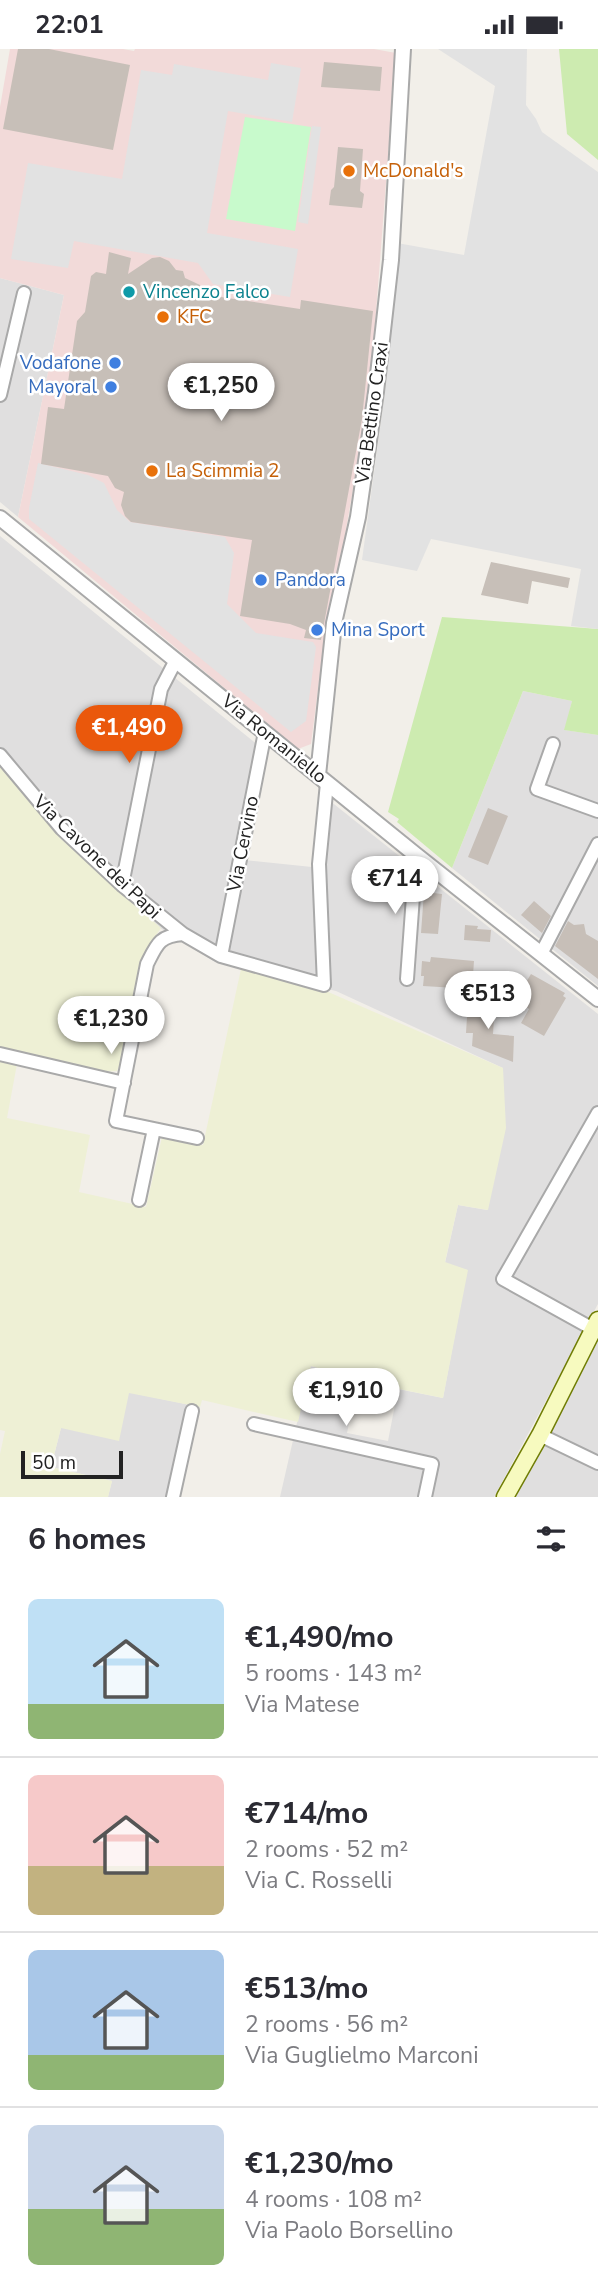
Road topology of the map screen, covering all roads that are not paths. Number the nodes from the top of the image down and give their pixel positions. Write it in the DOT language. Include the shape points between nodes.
graph roads {
  1 [pos="403,49"];
  2 [pos="23,293"];
  3 [pos="0,395"];
  4 [pos="0,518"];
  5 [pos="176,660"];
  6 [pos="265,732"];
  7 [pos="553,744"];
  8 [pos="0,755"];
  9 [pos="323,779"];
  10 [pos="598,811"];
  11 [pos="598,844"];
  12 [pos="416,855"];
  13 [pos="121,885"];
  14 [pos="183,934"];
  15 [pos="541,954"];
  16 [pos="221,957"];
  17 [pos="407,979"];
  18 [pos="598,999"];
  19 [pos="0,1054"];
  20 [pos="124,1083"];
  21 [pos="598,1113"];
  22 [pos="154,1129"];
  23 [pos="197,1138"];
  24 [pos="139,1200"];
  25 [pos="596,1324"];
  26 [pos="192,1411"];
  27 [pos="254,1424"];
  28 [pos="540,1435"];
  29 [pos="598,1463"];
  30 [pos="173,1497"];
  31 [pos="425,1497"];
  32 [pos="505,1497"];
  1 -- 9 [label="street, Via Bettino Craxi" via="391,260 358,517 334,624"];
  2 -- 3 [label="street"];
  4 -- 5 [label="street, Via Romaniello"];
  5 -- 6 [label="street, Via Romaniello"];
  5 -- 13 [label="street" via="161,689"];
  6 -- 9 [label="street, Via Romaniello"];
  6 -- 16 [label="street, Via Cervino"];
  7 -- 10 [label="street" via="537,789"];
  8 -- 13 [label="street, Via Cavone dei Papi" via="62,829"];
  9 -- 12 [label="street, Via Romaniello"];
  9 -- 16 [label="street, Via Cavone dei Papi" via="319,864 324,985"];
  11 -- 15 [label="street"];
  12 -- 15 [label="street, Via Romaniello"];
  12 -- 17 [label="street"];
  13 -- 14 [label="street, Via Cavone dei Papi"];
  14 -- 16 [label="street, Via Cavone dei Papi"];
  14 -- 20 [label="street" via="167,935 156,944 146,964"];
  15 -- 18 [label="street, Via Romaniello"];
  19 -- 20 [label="street"];
  20 -- 22 [label="street" via="116,1121"];
  21 -- 25 [label="street" via="503,1279"];
  22 -- 23 [label="street"];
  22 -- 24 [label="street"];
  25 -- 28 [label="main road"];
  26 -- 30 [label="street"];
  27 -- 31 [label="street" via="432,1464"];
  28 -- 29 [label="street"];
  28 -- 32 [label="main road"];
}
